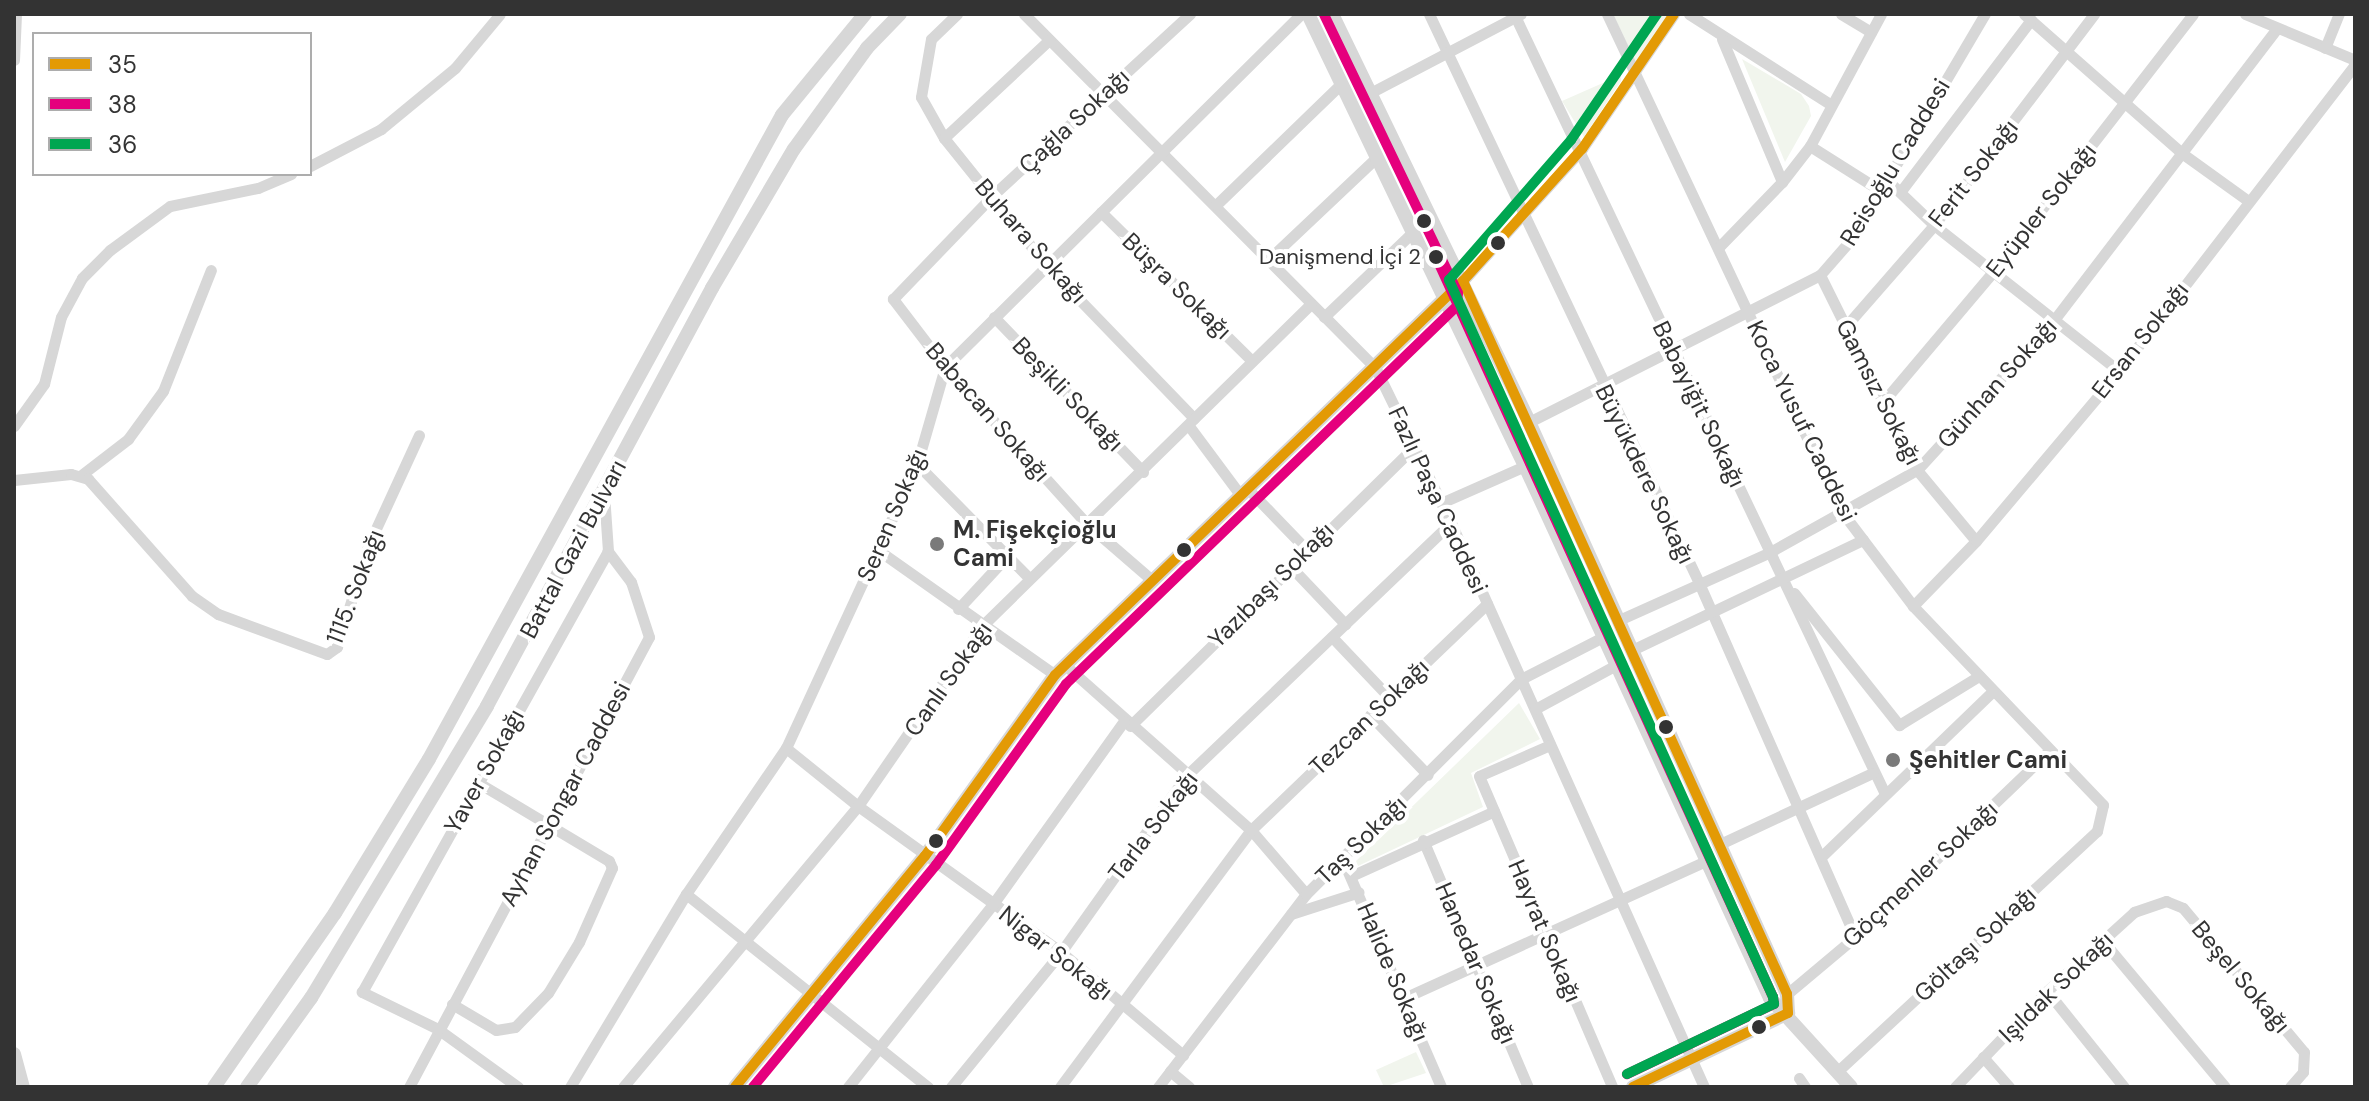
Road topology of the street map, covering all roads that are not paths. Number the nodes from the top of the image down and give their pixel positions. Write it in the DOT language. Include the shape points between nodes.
graph roads {
  1 [pos="16,14"];
  2 [pos="500,14"];
  3 [pos="865,14"];
  4 [pos="900,14"];
  5 [pos="957,14"];
  6 [pos="1024,14"];
  7 [pos="1190,14"];
  8 [pos="1301,14"];
  9 [pos="1308,14"];
  10 [pos="1332,14"];
  11 [pos="1429,14"];
  12 [pos="1607,14"];
  13 [pos="1674,14"];
  14 [pos="1689,14"];
  15 [pos="1841,14"];
  16 [pos="1881,14"];
  17 [pos="1985,14"];
  18 [pos="2094,14"];
  19 [pos="2193,14"];
  20 [pos="2339,14"];
  21 [pos="1517,15"];
  22 [pos="2251,15"];
  23 [pos="2027,17"];
  24 [pos="2277,28"];
  25 [pos="1871,32"];
  26 [pos="1721,38"];
  27 [pos="1049,40"];
  28 [pos="2325,48"];
  29 [pos="2068,49"];
  30 [pos="1448,52"];
  31 [pos="14,60"];
  32 [pos="2355,62"];
  33 [pos="1634,72"];
  34 [pos="1342,83"];
  35 [pos="1370,93"];
  36 [pos="1102,95"];
  37 [pos="2126,101"];
  38 [pos="1830,104"];
  39 [pos="944,138"];
  40 [pos="1810,146"];
  41 [pos="1582,149"];
  42 [pos="1159,152"];
  43 [pos="2183,154"];
  44 [pos="1377,157"];
  45 [pos="312,165"];
  46 [pos="286,176"];
  47 [pos="1782,182"];
  48 [pos="1882,184"];
  49 [pos="1901,191"];
  50 [pos="992,196"];
  51 [pos="2247,200"];
  52 [pos="1216,205"];
  53 [pos="1101,212"];
  54 [pos="1524,214"];
  55 [pos="1934,225"];
  56 [pos="1414,231"];
  57 [pos="1718,248"];
  58 [pos="1268,260"];
  59 [pos="1046,265"];
  60 [pos="211,270"];
  61 [pos="1993,272"];
  62 [pos="1820,275"];
  63 [pos="1463,281"];
  64 [pos="893,299"];
  65 [pos="1445,299"];
  66 [pos="1310,305"];
  67 [pos="1749,315"];
  68 [pos="994,317"];
  69 [pos="1324,317"];
  70 [pos="2054,320"];
  71 [pos="1846,326"];
  72 [pos="1672,351"];
  73 [pos="1252,361"];
  74 [pos="945,367"];
  75 [pos="1375,367"];
  76 [pos="2119,371"];
  77 [pos="1601,385"];
  78 [pos="1883,402"];
  79 [pos="1191,422"];
  80 [pos="1529,422"];
  81 [pos="14,426"];
  82 [pos="419,435"];
  83 [pos="1414,447"];
  84 [pos="917,464"];
  85 [pos="1525,466"];
  86 [pos="1917,470"];
  87 [pos="1143,472"];
  88 [pos="80,476"];
  89 [pos="14,480"];
  90 [pos="1245,492"];
  91 [pos="604,494"];
  92 [pos="1441,503"];
  93 [pos="1842,512"];
  94 [pos="1086,523"];
  95 [pos="1451,523"];
  96 [pos="1863,540"];
  97 [pos="1976,541"];
  98 [pos="1306,549"];
  99 [pos="878,550"];
  100 [pos="608,551"];
  101 [pos="1770,552"];
  102 [pos="1007,556"];
  103 [pos="1291,567"];
  104 [pos="1028,577"];
  105 [pos="1783,580"];
  106 [pos="1153,581"];
  107 [pos="1699,583"];
  108 [pos="1487,604"];
  109 [pos="1913,606"];
  110 [pos="958,609"];
  111 [pos="1712,613"];
  112 [pos="1619,620"];
  113 [pos="1345,624"];
  114 [pos="983,625"];
  115 [pos="1605,636"];
  116 [pos="1332,637"];
  117 [pos="1632,650"];
  118 [pos="1616,665"];
  119 [pos="1060,670"];
  120 [pos="1979,676"];
  121 [pos="1521,679"];
  122 [pos="1993,691"];
  123 [pos="1389,697"];
  124 [pos="1535,709"];
  125 [pos="1370,715"];
  126 [pos="1127,723"];
  127 [pos="1550,745"];
  128 [pos="786,748"];
  129 [pos="2050,750"];
  130 [pos="1872,773"];
  131 [pos="1187,775"];
  132 [pos="1428,775"];
  133 [pos="477,782"];
  134 [pos="1885,794"];
  135 [pos="858,806"];
  136 [pos="1799,807"];
  137 [pos="1494,811"];
  138 [pos="2104,811"];
  139 [pos="549,827"];
  140 [pos="1251,830"];
  141 [pos="1423,840"];
  142 [pos="1720,844"];
  143 [pos="925,856"];
  144 [pos="1822,856"];
  145 [pos="1342,858"];
  146 [pos="1706,861"];
  147 [pos="1351,876"];
  148 [pos="1359,892"];
  149 [pos="686,894"];
  150 [pos="1306,894"];
  151 [pos="1619,900"];
  152 [pos="2166,901"];
  153 [pos="993,904"];
  154 [pos="1290,915"];
  155 [pos="1546,933"];
  156 [pos="1855,937"];
  157 [pos="2103,941"];
  158 [pos="747,944"];
  159 [pos="1061,952"];
  160 [pos="1477,965"];
  161 [pos="2047,991"];
  162 [pos="1787,994"];
  163 [pos="813,997"];
  164 [pos="1404,998"];
  165 [pos="452,1004"];
  166 [pos="1122,1005"];
  167 [pos="1788,1013"];
  168 [pos="438,1029"];
  169 [pos="879,1049"];
  170 [pos="14,1054"];
  171 [pos="1183,1055"];
  172 [pos="1983,1057"];
  173 [pos="1691,1061"];
  174 [pos="1170,1071"];
  175 [pos="1837,1072"];
  176 [pos="1436,1085"];
  177 [pos="23,1087"];
  178 [pos="214,1087"];
  179 [pos="247,1087"];
  180 [pos="409,1087"];
  181 [pos="518,1087"];
  182 [pos="570,1087"];
  183 [pos="623,1087"];
  184 [pos="735,1087"];
  185 [pos="848,1087"];
  186 [pos="928,1087"];
  187 [pos="951,1087"];
  188 [pos="1060,1087"];
  189 [pos="1158,1087"];
  190 [pos="1189,1087"];
  191 [pos="1528,1087"];
  192 [pos="1612,1087"];
  193 [pos="1633,1087"];
  194 [pos="1704,1087"];
  195 [pos="1851,1087"];
  196 [pos="1955,1087"];
  197 [pos="2009,1087"];
  198 [pos="2124,1087"];
  199 [pos="2225,1087"];
  200 [pos="2290,1087"];
  1 -- 31 [label="street"];
  2 -- 45 [label="street" via="455,68 381,129"];
  3 -- 178 [label="street, Battal Gazi Bulvarı" via="782,115 429,759 335,913"];
  4 -- 91 [label="street, Battal Gazi Bulvarı" via="867,48 794,149 712,288"];
  5 -- 39 [label="street, Buhara Sokağı" via="931,39 921,97"];
  6 -- 27 [label="street, Fazlı Paşa Caddesi"];
  7 -- 36 [label="street, Çağla Sokağı"];
  8 -- 42 [label="street, Seren Sokağı"];
  9 -- 34 [label="street"];
  10 -- 35 [label="street"];
  11 -- 30 [label="street, Büyükdere Sokağı"];
  12 -- 33 [label="street, Koca Yusuf Caddesi"];
  13 -- 33 [label="street"];
  14 -- 26 [label="street"];
  15 -- 25 [label="street"];
  16 -- 25 [label="street"];
  17 -- 48 [label="street, Reisoğlu Caddesi"];
  18 -- 29 [label="street, Ferit Sokağı"];
  19 -- 37 [label="street, Eyüpler Sokağı"];
  20 -- 28 [label="street"];
  21 -- 30 [label="street"];
  21 -- 41 [label="street, Babayiğit Sokağı"];
  22 -- 24 [label="street"];
  23 -- 29 [label="street"];
  23 -- 49 [label="street"];
  24 -- 28 [label="street"];
  24 -- 43 [label="street, Günhan Sokağı"];
  25 -- 38 [label="street"];
  26 -- 38 [label="street"];
  26 -- 47 [label="street"];
  27 -- 36 [label="street, Fazlı Paşa Caddesi"];
  27 -- 39 [label="street"];
  28 -- 32 [label="street"];
  29 -- 37 [label="street"];
  29 -- 55 [label="street, Ferit Sokağı"];
  30 -- 35 [label="street"];
  30 -- 54 [label="street, Büyükdere Sokağı"];
  32 -- 51 [label="street, Ersan Sokağı"];
  33 -- 41 [label="street"];
  33 -- 57 [label="street, Koca Yusuf Caddesi"];
  34 -- 44 [label="street"];
  34 -- 52 [label="street"];
  35 -- 63 [label="street"];
  36 -- 42 [label="street, Fazlı Paşa Caddesi"];
  36 -- 50 [label="street, Çağla Sokağı"];
  37 -- 43 [label="street"];
  37 -- 61 [label="street, Eyüpler Sokağı"];
  38 -- 40 [label="street"];
  39 -- 50 [label="street, Buhara Sokağı"];
  40 -- 47 [label="street"];
  40 -- 48 [label="street"];
  41 -- 54 [label="street"];
  41 -- 72 [label="street, Babayiğit Sokağı"];
  42 -- 52 [label="street, Fazlı Paşa Caddesi"];
  42 -- 53 [label="street, Seren Sokağı"];
  43 -- 51 [label="street"];
  43 -- 70 [label="street, Günhan Sokağı"];
  44 -- 56 [label="street"];
  44 -- 58 [label="street"];
  46 -- 81 [label="street" via="258,188 170,206 110,250 82,278 61,317 44,384"];
  47 -- 57 [label="street"];
  48 -- 49 [label="street"];
  48 -- 62 [label="street, Reisoğlu Caddesi" via="1854,236"];
  49 -- 55 [label="street"];
  50 -- 59 [label="street, Buhara Sokağı"];
  50 -- 64 [label="street, Çağla Sokağı"];
  51 -- 76 [label="street, Ersan Sokağı"];
  52 -- 58 [label="street, Fazlı Paşa Caddesi"];
  53 -- 59 [label="street, Seren Sokağı"];
  53 -- 73 [label="street, Büşra Sokağı"];
  54 -- 63 [label="street"];
  54 -- 77 [label="street, Büyükdere Sokağı"];
  55 -- 61 [label="street"];
  55 -- 71 [label="street, Ferit Sokağı"];
  56 -- 65 [label="street"];
  56 -- 69 [label="street"];
  57 -- 67 [label="street, Koca Yusuf Caddesi"];
  58 -- 66 [label="street, Fazlı Paşa Caddesi"];
  59 -- 68 [label="street, Seren Sokağı"];
  59 -- 79 [label="street, Buhara Sokağı"];
  60 -- 88 [label="street" via="163,391 128,439"];
  61 -- 70 [label="street"];
  61 -- 78 [label="street, Eyüpler Sokağı"];
  62 -- 67 [label="street, Reisoğlu Caddesi"];
  62 -- 71 [label="street, Gamsız Sokağı"];
  63 -- 65 [label="street"];
  63 -- 80 [label="street"];
  64 -- 74 [label="street, Babacan Sokağı"];
  65 -- 75 [label="street"];
  65 -- 85 [label="street"];
  66 -- 69 [label="street, Fazlı Paşa Caddesi"];
  66 -- 73 [label="street, Canlı Sokağı"];
  67 -- 72 [label="street, Reisoğlu Caddesi"];
  67 -- 93 [label="street, Koca Yusuf Caddesi"];
  68 -- 74 [label="street, Seren Sokağı"];
  68 -- 87 [label="street, Beşikli Sokağı"];
  69 -- 75 [label="street, Fazlı Paşa Caddesi"];
  70 -- 76 [label="street"];
  70 -- 86 [label="street, Günhan Sokağı"];
  71 -- 78 [label="street, Gamsız Sokağı"];
  72 -- 77 [label="street, Reisoğlu Caddesi"];
  72 -- 101 [label="street, Babayiğit Sokağı"];
  73 -- 79 [label="street, Canlı Sokağı"];
  74 -- 84 [label="street, Seren Sokağı"];
  74 -- 94 [label="street, Babacan Sokağı"];
  75 -- 83 [label="street, Fazlı Paşa Caddesi"];
  75 -- 90 [label="street"];
  76 -- 97 [label="street, Ersan Sokağı"];
  77 -- 80 [label="street, Reisoğlu Caddesi"];
  77 -- 107 [label="street, Büyükdere Sokağı"];
  78 -- 86 [label="street, Gamsız Sokağı"];
  79 -- 87 [label="street, Canlı Sokağı"];
  79 -- 90 [label="street, Buhara Sokağı"];
  80 -- 112 [label="street"];
  82 -- 88 [label="street, 1115. Sokağı" via="368,546 337,647 327,654 218,614 192,596 94,484"];
  83 -- 92 [label="street, Fazlı Paşa Caddesi"];
  83 -- 98 [label="street, Yazıbaşı Sokağı"];
  84 -- 99 [label="street, Seren Sokağı"];
  84 -- 102 [label="street"];
  85 -- 92 [label="street"];
  85 -- 115 [label="street"];
  86 -- 93 [label="street, Günhan Sokağı"];
  86 -- 97 [label="street, Gamsız Sokağı"];
  87 -- 94 [label="street, Canlı Sokağı"];
  88 -- 89 [label="street"];
  90 -- 98 [label="street, Buhara Sokağı"];
  90 -- 106 [label="street"];
  91 -- 100 [label="street"];
  91 -- 179 [label="street, Battal Gazi Bulvarı" via="393,866 311,998"];
  92 -- 95 [label="street, Fazlı Paşa Caddesi"];
  93 -- 96 [label="street, Koca Yusuf Caddesi"];
  93 -- 101 [label="street, Günhan Sokağı"];
  94 -- 104 [label="street, Canlı Sokağı"];
  94 -- 106 [label="street, Babacan Sokağı"];
  95 -- 108 [label="street, Fazlı Paşa Caddesi"];
  95 -- 113 [label="street, Tarla Sokağı"];
  96 -- 105 [label="street"];
  96 -- 109 [label="street, Koca Yusuf Caddesi"];
  97 -- 109 [label="street, Ersan Sokağı"];
  98 -- 103 [label="street, Yazıbaşı Sokağı"];
  99 -- 110 [label="street"];
  99 -- 128 [label="street, Seren Sokağı"];
  100 -- 133 [label="street, Yaver Sokağı"];
  100 -- 139 [label="street, Ayhan Songar Caddesi" via="631,582 649,637"];
  101 -- 105 [label="street, Babayiğit Sokağı"];
  101 -- 107 [label="street, Günhan Sokağı"];
  102 -- 104 [label="street"];
  102 -- 110 [label="street"];
  103 -- 113 [label="street"];
  103 -- 126 [label="street, Yazıbaşı Sokağı"];
  104 -- 114 [label="street, Canlı Sokağı"];
  105 -- 111 [label="street"];
  105 -- 120 [label="street" via="1899,725"];
  105 -- 130 [label="street, Babayiğit Sokağı"];
  106 -- 119 [label="street"];
  107 -- 111 [label="street, Büyükdere Sokağı"];
  107 -- 112 [label="street, Günhan Sokağı"];
  108 -- 121 [label="street, Fazlı Paşa Caddesi"];
  108 -- 123 [label="street, Tezcan Sokağı"];
  109 -- 120 [label="street, Koca Yusuf Caddesi"];
  110 -- 114 [label="street"];
  111 -- 117 [label="street"];
  111 -- 136 [label="street, Büyükdere Sokağı"];
  112 -- 117 [label="street"];
  113 -- 116 [label="street, Tarla Sokağı"];
  114 -- 119 [label="street"];
  114 -- 135 [label="street, Canlı Sokağı"];
  115 -- 118 [label="street"];
  115 -- 121 [label="street, Taş Sokağı"];
  116 -- 123 [label="street"];
  116 -- 131 [label="street, Tarla Sokağı"];
  117 -- 142 [label="street"];
  118 -- 124 [label="street"];
  118 -- 146 [label="street"];
  119 -- 126 [label="street"];
  119 -- 143 [label="street"];
  120 -- 122 [label="street, Koca Yusuf Caddesi"];
  121 -- 124 [label="street, Fazlı Paşa Caddesi"];
  121 -- 132 [label="street, Taş Sokağı"];
  122 -- 129 [label="street, Koca Yusuf Caddesi"];
  122 -- 134 [label="street"];
  123 -- 125 [label="street, Tezcan Sokağı"];
  124 -- 127 [label="street, Fazlı Paşa Caddesi"];
  125 -- 132 [label="street"];
  125 -- 140 [label="street, Tezcan Sokağı"];
  126 -- 131 [label="street"];
  126 -- 153 [label="street, Yazıbaşı Sokağı"];
  127 -- 137 [label="street, Hayrat Sokağı" via="1479,776"];
  127 -- 151 [label="street, Fazlı Paşa Caddesi"];
  128 -- 135 [label="street, Nigar Sokağı"];
  128 -- 149 [label="street, Seren Sokağı"];
  129 -- 138 [label="street, Koca Yusuf Caddesi" via="2099,795"];
  129 -- 156 [label="street, Göçmenler Sokağı"];
  130 -- 134 [label="street, Babayiğit Sokağı"];
  130 -- 136 [label="street"];
  131 -- 140 [label="street"];
  131 -- 159 [label="street, Tarla Sokağı"];
  132 -- 145 [label="street, Taş Sokağı"];
  133 -- 139 [label="street"];
  133 -- 168 [label="street, Yaver Sokağı" via="362,992"];
  134 -- 144 [label="street"];
  135 -- 143 [label="street, Nigar Sokağı"];
  135 -- 158 [label="street, Canlı Sokağı"];
  136 -- 142 [label="street"];
  136 -- 144 [label="street, Büyükdere Sokağı"];
  137 -- 141 [label="street"];
  137 -- 155 [label="street, Hayrat Sokağı"];
  138 -- 175 [label="street, Göltaşı Sokağı" via="2097,831"];
  139 -- 165 [label="street, Ayhan Songar Caddesi"];
  139 -- 165 [label="street" via="611,864 606,889 579,942 548,993 515,1027 496,1030"];
  140 -- 150 [label="street"];
  140 -- 166 [label="street, Tezcan Sokağı"];
  141 -- 147 [label="street"];
  141 -- 160 [label="street, Hanedar Sokağı"];
  142 -- 162 [label="street"];
  143 -- 153 [label="street, Nigar Sokağı"];
  143 -- 163 [label="street"];
  144 -- 156 [label="street, Büyükdere Sokağı"];
  145 -- 147 [label="street, Halide Sokağı"];
  145 -- 150 [label="street, Taş Sokağı"];
  146 -- 151 [label="street"];
  146 -- 167 [label="street" via="1770,998"];
  147 -- 148 [label="street, Halide Sokağı"];
  148 -- 154 [label="street"];
  148 -- 164 [label="street, Halide Sokağı"];
  149 -- 158 [label="street"];
  149 -- 182 [label="street, Seren Sokağı"];
  150 -- 154 [label="street, Taş Sokağı"];
  151 -- 155 [label="street"];
  151 -- 173 [label="street, Fazlı Paşa Caddesi"];
  152 -- 157 [label="street, Işıldak Sokağı" via="2134,912"];
  152 -- 200 [label="street, Beşel Sokağı" via="2183,908 2304,1052 2306,1062"];
  153 -- 159 [label="street, Nigar Sokağı"];
  153 -- 169 [label="street, Yazıbaşı Sokağı"];
  154 -- 171 [label="street, Taş Sokağı"];
  155 -- 160 [label="street"];
  155 -- 192 [label="street, Hayrat Sokağı"];
  156 -- 162 [label="street, Göçmenler Sokağı"];
  157 -- 161 [label="street, Işıldak Sokağı"];
  157 -- 199 [label="street"];
  158 -- 163 [label="street"];
  158 -- 183 [label="street, Canlı Sokağı"];
  159 -- 166 [label="street, Nigar Sokağı"];
  159 -- 187 [label="street, Tarla Sokağı"];
  160 -- 164 [label="street"];
  160 -- 191 [label="street, Hanedar Sokağı"];
  161 -- 172 [label="street, Işıldak Sokağı"];
  161 -- 198 [label="street"];
  162 -- 167 [label="street"];
  163 -- 169 [label="street"];
  163 -- 184 [label="street"];
  164 -- 176 [label="street, Halide Sokağı"];
  165 -- 168 [label="street, Ayhan Songar Caddesi"];
  166 -- 171 [label="street, Nigar Sokağı"];
  166 -- 188 [label="street, Tezcan Sokağı"];
  167 -- 173 [label="street"];
  167 -- 175 [label="street"];
  168 -- 180 [label="street, Ayhan Songar Caddesi"];
  168 -- 181 [label="street"];
  169 -- 185 [label="street, Yazıbaşı Sokağı"];
  169 -- 186 [label="street"];
  170 -- 177 [label="street"];
  171 -- 174 [label="street, Taş Sokağı"];
  172 -- 196 [label="street, Işıldak Sokağı"];
  172 -- 197 [label="street"];
  173 -- 193 [label="street"];
  173 -- 194 [label="street, Fazlı Paşa Caddesi"];
  174 -- 189 [label="street, Taş Sokağı"];
  174 -- 190 [label="street"];
  175 -- 195 [label="street"];
}
